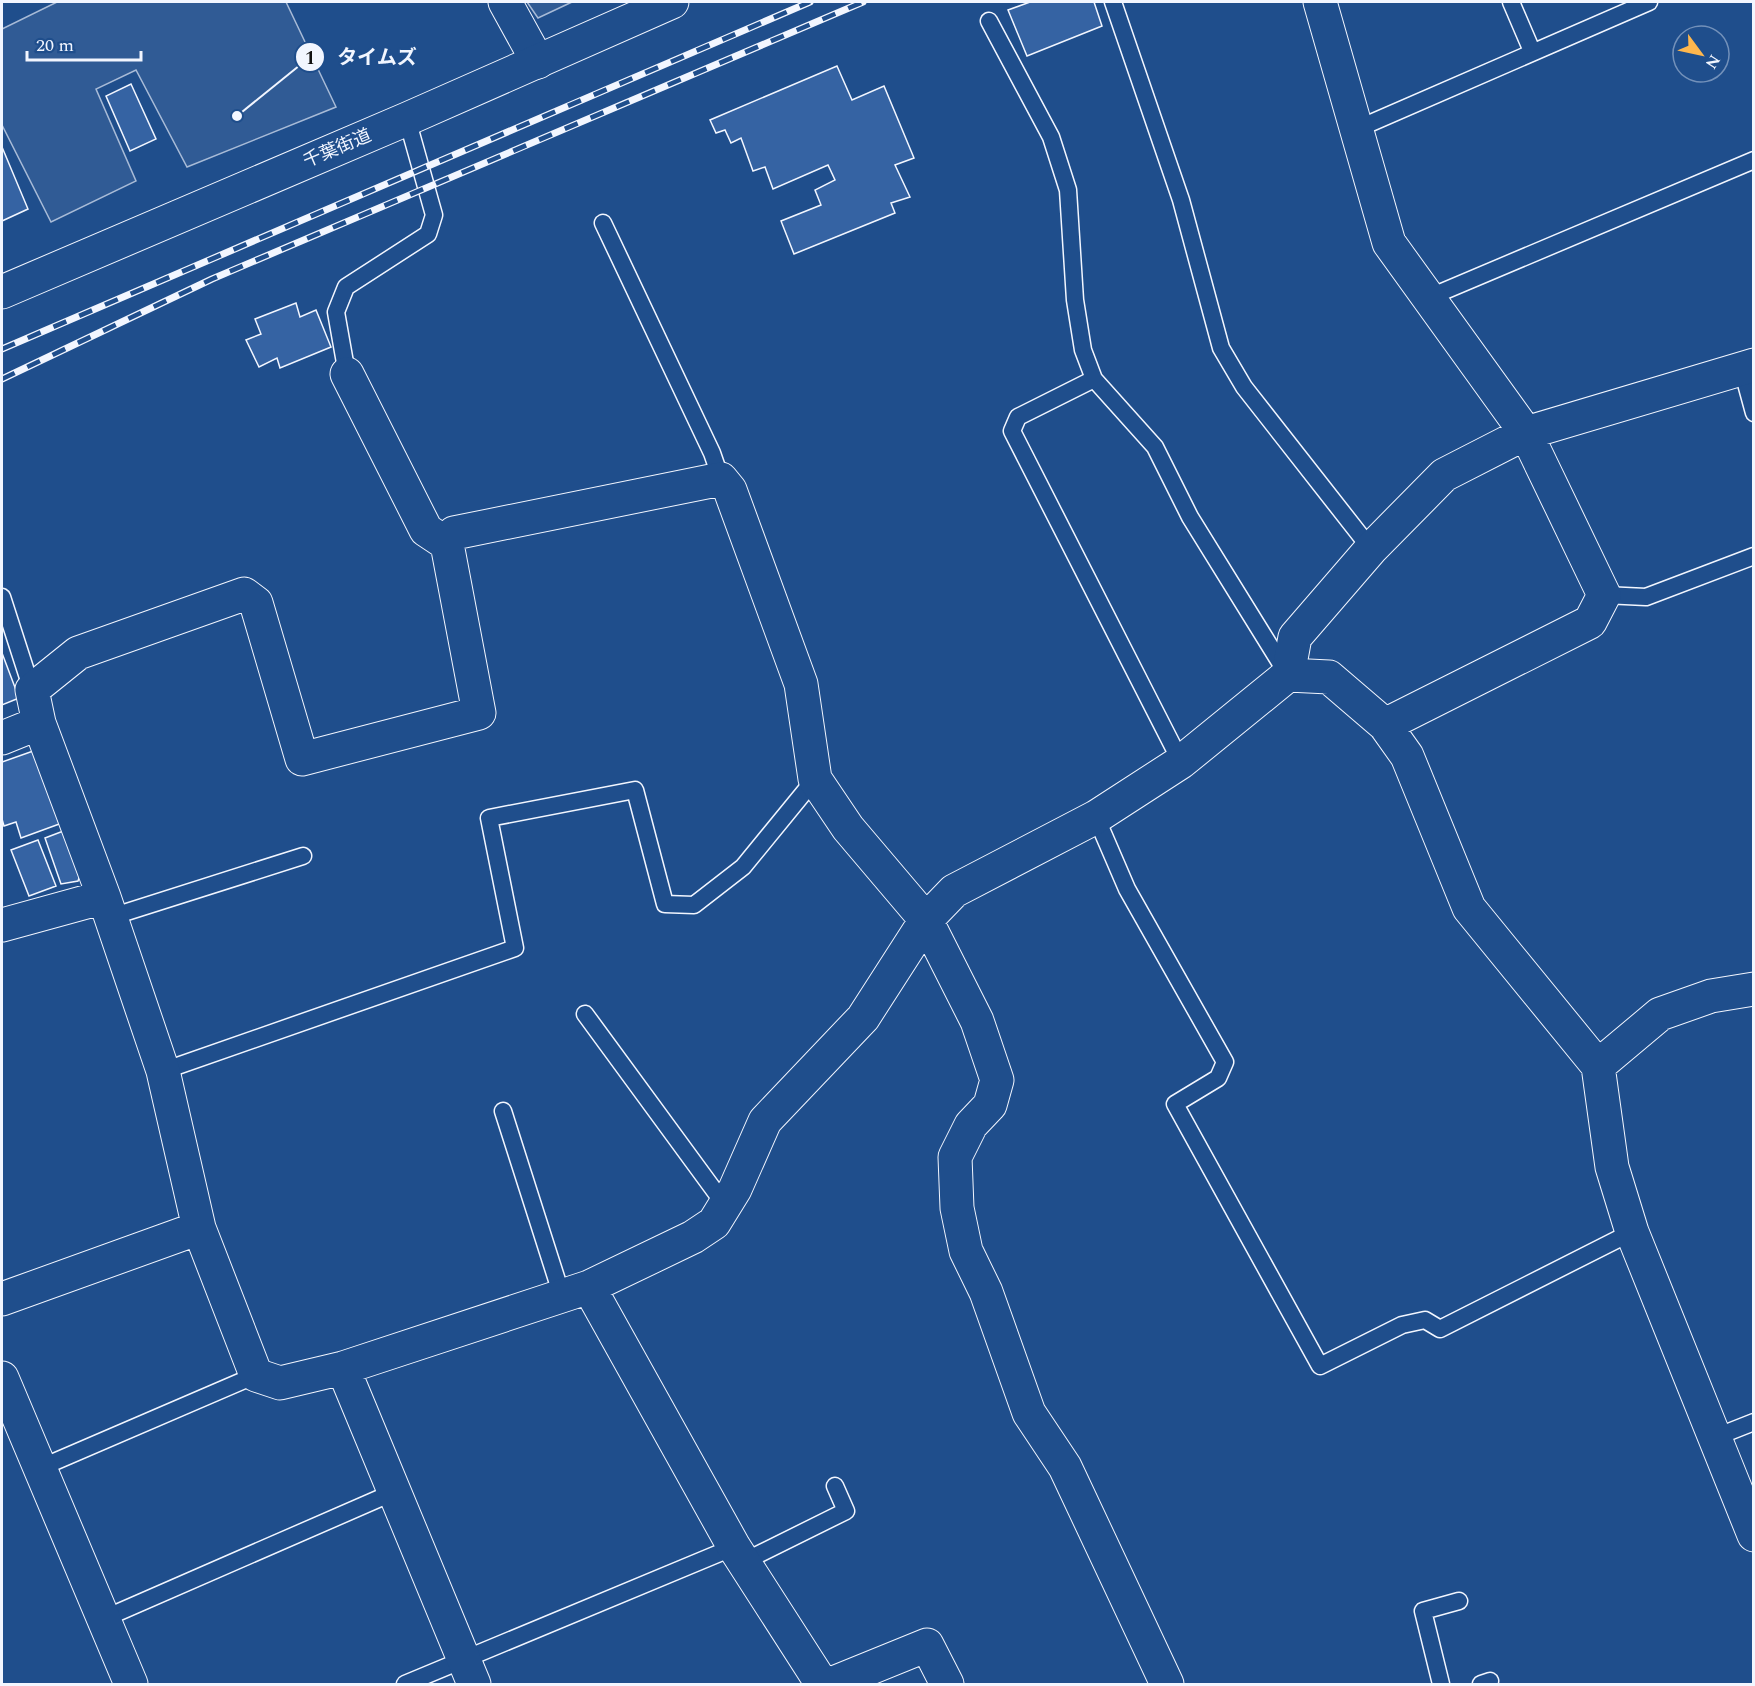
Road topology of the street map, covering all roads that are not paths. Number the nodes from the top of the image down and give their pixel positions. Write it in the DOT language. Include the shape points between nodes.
graph roads {
  1 [pos="505,2"];
  2 [pos="672,2"];
  3 [pos="1113,2"];
  4 [pos="1320,2"];
  5 [pos="1511,2"];
  6 [pos="1649,2"];
  7 [pos="988,21"];
  8 [pos="1532,51"];
  9 [pos="538,62"];
  10 [pos="407,119"];
  11 [pos="1357,129"];
  12 [pos="1754,160"];
  13 [pos="603,223"];
  14 [pos="2,291"];
  15 [pos="1430,297"];
  16 [pos="1748,367"];
  17 [pos="347,374"];
  18 [pos="1094,379"];
  19 [pos="1754,413"];
  20 [pos="1526,433"];
  21 [pos="721,479"];
  22 [pos="447,544"];
  23 [pos="1371,549"];
  24 [pos="1754,556"];
  25 [pos="1604,595"];
  26 [pos="2,597"];
  27 [pos="1288,675"];
  28 [pos="32,690"];
  29 [pos="39,723"];
  30 [pos="1385,725"];
  31 [pos="2,738"];
  32 [pos="1181,762"];
  33 [pos="815,779"];
  34 [pos="1096,816"];
  35 [pos="303,856"];
  36 [pos="107,907"];
  37 [pos="926,920"];
  38 [pos="2,925"];
  39 [pos="1754,989"];
  40 [pos="585,1014"];
  41 [pos="1598,1066"];
  42 [pos="163,1071"];
  43 [pos="503,1111"];
  44 [pos="725,1205"];
  45 [pos="199,1228"];
  46 [pos="1632,1232"];
  47 [pos="576,1292"];
  48 [pos="2,1299"];
  49 [pos="343,1368"];
  50 [pos="256,1375"];
  51 [pos="2,1378"];
  52 [pos="1754,1422"];
  53 [pos="1716,1437"];
  54 [pos="39,1468"];
  55 [pos="835,1486"];
  56 [pos="394,1492"];
  57 [pos="1754,1535"];
  58 [pos="739,1554"];
  59 [pos="1459,1601"];
  60 [pos="104,1619"];
  61 [pos="469,1672"];
  62 [pos="131,1684"];
  63 [pos="405,1684"];
  64 [pos="822,1684"];
  65 [pos="831,1684"];
  66 [pos="946,1684"];
  67 [pos="1167,1684"];
  68 [pos="1441,1684"];
  1 -- 9 [label="main road"];
  2 -- 9 [label="main road, 千葉街道"];
  3 -- 23 [label="lane" via="1181,200 1221,348 1244,387"];
  4 -- 11 [label="main road"];
  5 -- 8 [label="lane"];
  6 -- 8 [label="lane"];
  7 -- 18 [label="lane" via="1051,137 1068,190 1075,300 1083,350"];
  8 -- 11 [label="lane"];
  9 -- 10 [label="main road, 千葉街道"];
  10 -- 14 [label="main road, 千葉街道"];
  10 -- 17 [label="lane" via="434,215 428,234 346,287 336,312"];
  11 -- 15 [label="main road" via="1389,243"];
  12 -- 15 [label="lane"];
  13 -- 21 [label="lane"];
  15 -- 20 [label="main road"];
  16 -- 19 [label="lane"];
  16 -- 20 [label="main road"];
  17 -- 22 [label="main road" via="426,530"];
  18 -- 27 [label="lane" via="1155,447 1190,518"];
  18 -- 32 [label="lane" via="1018,417 1012,432"];
  20 -- 23 [label="main road" via="1444,475"];
  20 -- 25 [label="main road"];
  21 -- 22 [label="main road" via="454,533"];
  21 -- 33 [label="main road" via="730,490 801,684"];
  22 -- 28 [label="main road" via="479,713 302,759 256,603 244,594 78,653"];
  23 -- 27 [label="main road" via="1295,638"];
  24 -- 25 [label="lane" via="1646,597"];
  25 -- 30 [label="main road" via="1590,622"];
  26 -- 28 [label="lane"];
  27 -- 30 [label="main road" via="1329,677"];
  27 -- 32 [label="main road"];
  28 -- 29 [label="main road"];
  29 -- 31 [label="main road"];
  29 -- 36 [label="main road"];
  30 -- 41 [label="main road" via="1407,756 1469,908"];
  32 -- 34 [label="main road"];
  33 -- 37 [label="main road" via="848,828"];
  33 -- 42 [label="lane" via="743,867 694,905 665,904 635,790 489,818 515,948"];
  34 -- 37 [label="main road" via="954,891"];
  34 -- 46 [label="lane" via="1127,889 1225,1062 1218,1078 1175,1104 1320,1366 1402,1325 1425,1320 1440,1329"];
  35 -- 36 [label="lane"];
  36 -- 38 [label="main road"];
  36 -- 42 [label="main road"];
  37 -- 44 [label="main road" via="863,1018 765,1121"];
  37 -- 67 [label="main road" via="977,1022 997,1080 990,1105 971,1125 955,1157 957,1208 966,1251 986,1292 1029,1413 1065,1467"];
  39 -- 41 [label="main road" via="1711,996 1660,1014"];
  40 -- 44 [label="lane"];
  41 -- 46 [label="main road" via="1612,1167"];
  42 -- 45 [label="main road"];
  43 -- 47 [label="lane"];
  44 -- 47 [label="main road" via="714,1223 693,1237"];
  45 -- 48 [label="main road"];
  45 -- 50 [label="main road"];
  46 -- 53 [label="main road"];
  47 -- 49 [label="main road"];
  47 -- 58 [label="main road"];
  49 -- 50 [label="main road" via="280,1383"];
  49 -- 56 [label="main road"];
  50 -- 54 [label="lane"];
  51 -- 54 [label="main road"];
  52 -- 53 [label="lane"];
  53 -- 57 [label="main road"];
  54 -- 60 [label="main road"];
  55 -- 58 [label="lane" via="846,1511"];
  56 -- 60 [label="lane"];
  56 -- 61 [label="main road"];
  58 -- 61 [label="lane"];
  58 -- 64 [label="main road"];
  59 -- 68 [label="lane" via="1423,1611"];
  60 -- 62 [label="main road"];
  61 -- 63 [label="lane"];
  65 -- 66 [label="main road" via="927,1645"];
}
